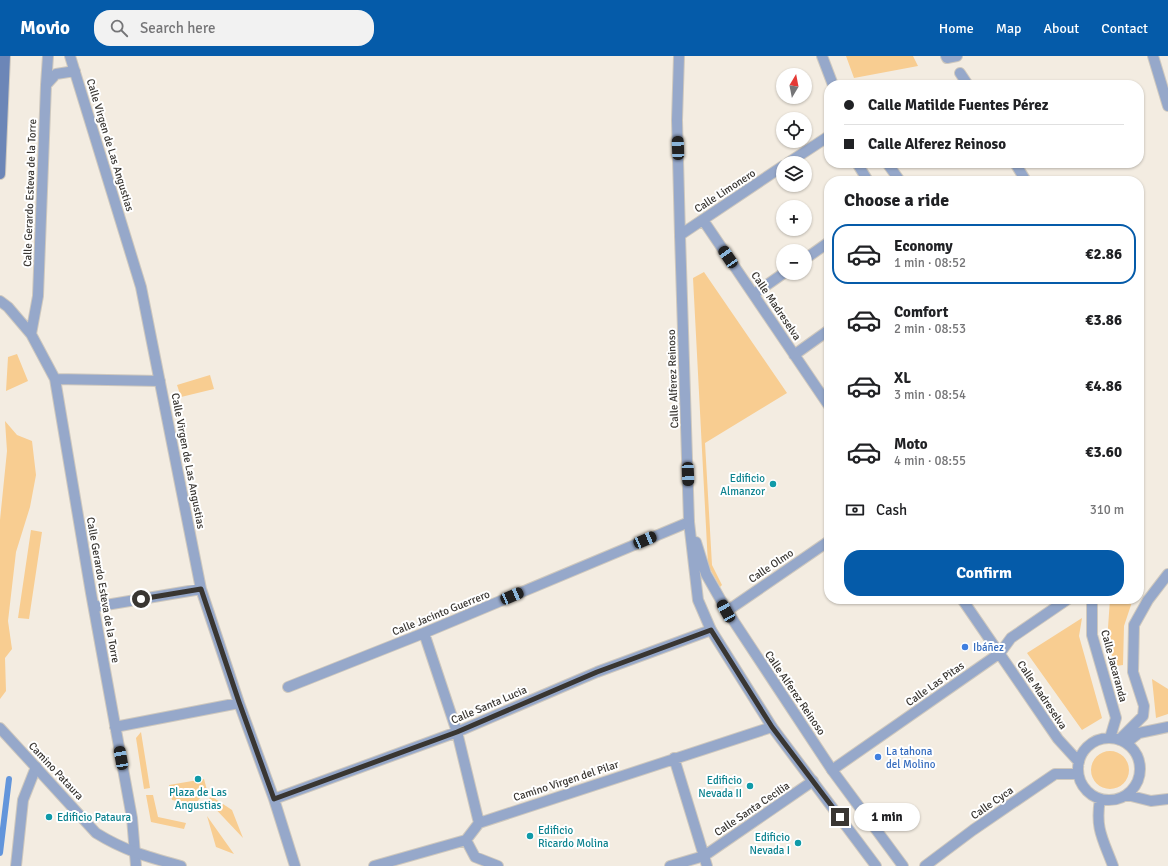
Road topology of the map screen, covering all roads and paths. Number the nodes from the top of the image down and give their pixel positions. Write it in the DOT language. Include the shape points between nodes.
graph roads {
  1 [pos="5,56"];
  2 [pos="48,56"];
  3 [pos="70,56"];
  4 [pos="679,56"];
  5 [pos="822,56"];
  6 [pos="946,56"];
  7 [pos="957,56"];
  8 [pos="1153,56"];
  9 [pos="75,71"];
  10 [pos="960,73"];
  11 [pos="831,80"];
  12 [pos="965,80"];
  13 [pos="46,85"];
  14 [pos="1168,106"];
  15 [pos="824,139"];
  16 [pos="799,156"];
  17 [pos="776,171"];
  18 [pos="0,174"];
  19 [pos="703,220"];
  20 [pos="680,235"];
  21 [pos="824,246"];
  22 [pos="812,254"];
  23 [pos="776,279"];
  24 [pos="754,294"];
  25 [pos="0,301"];
  26 [pos="31,334"];
  27 [pos="824,334"];
  28 [pos="794,355"];
  29 [pos="54,379"];
  30 [pos="160,381"];
  31 [pos="824,399"];
  32 [pos="690,522"];
  33 [pos="824,544"];
  34 [pos="1168,574"];
  35 [pos="201,589"];
  36 [pos="966,604"];
  37 [pos="1061,604"];
  38 [pos="1092,604"];
  39 [pos="94,607"];
  40 [pos="726,611"];
  41 [pos="711,630"];
  42 [pos="424,633"];
  43 [pos="1000,653"];
  44 [pos="288,687"];
  45 [pos="239,702"];
  46 [pos="115,727"];
  47 [pos="772,727"];
  48 [pos="1168,727"];
  49 [pos="0,728"];
  50 [pos="457,732"];
  51 [pos="1118,740"];
  52 [pos="674,758"];
  53 [pos="1078,762"];
  54 [pos="36,767"];
  55 [pos="832,770"];
  56 [pos="1078,774"];
  57 [pos="813,781"];
  58 [pos="1127,795"];
  59 [pos="274,799"];
  60 [pos="1100,799"];
  61 [pos="1168,799"];
  62 [pos="479,823"];
  63 [pos="466,840"];
  64 [pos="136,854"];
  65 [pos="704,856"];
  66 [pos="476,861"];
  67 [pos="16,866"];
  68 [pos="136,866"];
  69 [pos="181,866"];
  70 [pos="295,866"];
  71 [pos="374,866"];
  72 [pos="498,866"];
  73 [pos="670,866"];
  74 [pos="707,866"];
  75 [pos="876,866"];
  76 [pos="903,866"];
  77 [pos="925,866"];
  78 [pos="1113,866"];
  1 -- 18 [label="main road"];
  2 -- 13 [label="street, Calle Gerardo Esteva de la Torre"];
  3 -- 9 [label="street, Calle Virgen de Las Angustias"];
  4 -- 20 [label="street" via="677,120"];
  5 -- 11 [label="street"];
  6 -- 7 [label="street"];
  8 -- 14 [label="street"];
  9 -- 13 [label="street" via="56,74"];
  9 -- 30 [label="street, Calle Virgen de Las Angustias" via="141,287"];
  10 -- 12 [label="street"];
  13 -- 26 [label="street, Calle Gerardo Esteva de la Torre" via="38,296"];
  15 -- 16 [label="street"];
  17 -- 19 [label="street, Calle Limonero"];
  19 -- 20 [label="street, Calle Limonero"];
  19 -- 24 [label="street, Calle Madreselva"];
  20 -- 32 [label="street, Calle Alferez Reinoso"];
  21 -- 22 [label="street"];
  23 -- 24 [label="street"];
  24 -- 28 [label="street, Calle Madreselva"];
  25 -- 26 [label="street, Calle Gerardo Esteva de la Torre"];
  26 -- 29 [label="street, Calle Gerardo Esteva de la Torre"];
  27 -- 28 [label="street"];
  28 -- 31 [label="street, Calle Madreselva"];
  29 -- 30 [label="street"];
  29 -- 39 [label="street, Calle Gerardo Esteva de la Torre"];
  30 -- 35 [label="street, Calle Virgen de Las Angustias"];
  32 -- 40 [label="street, Calle Alferez Reinoso" via="706,574"];
  32 -- 41 [label="street, Calle Alferez Reinoso" via="698,600"];
  32 -- 42 [label="street, Calle Jacinto Guerrero"];
  33 -- 40 [label="street, Calle Olmo"];
  34 -- 51 [label="street" via="1148,600 1134,625 1133,672 1144,706 1143,716"];
  35 -- 39 [label="street"];
  35 -- 45 [label="street, Calle Virgen de Las Angustias"];
  36 -- 43 [label="street, Calle Madreselva"];
  37 -- 43 [label="street, Calle Las Pitas" via="1011,638"];
  38 -- 51 [label="street, Calle Jacaranda" via="1092,635 1116,718"];
  39 -- 46 [label="street, Calle Gerardo Esteva de la Torre"];
  40 -- 55 [label="street, Calle Alferez Reinoso"];
  41 -- 47 [label="street, Calle Alferez Reinoso"];
  41 -- 50 [label="street, Calle Santa Lucia" via="597,672"];
  42 -- 44 [label="street, Calle Jacinto Guerrero"];
  42 -- 50 [label="street"];
  43 -- 53 [label="street, Calle Madreselva" via="1058,739"];
  43 -- 55 [label="street, Calle Las Pitas"];
  45 -- 46 [label="street"];
  45 -- 59 [label="street, Calle Virgen de Las Angustias"];
  46 -- 64 [label="street, Calle Gerardo Esteva de la Torre"];
  47 -- 52 [label="street, Camino Virgen del Pilar"];
  47 -- 57 [label="street, Calle Alferez Reinoso"];
  48 -- 51 [label="street"];
  49 -- 54 [label="street, Camino Pataura"];
  50 -- 59 [label="street, Calle Santa Lucia"];
  50 -- 62 [label="street"];
  51 -- 53 [label="street" via="1099,739 1090,744"];
  51 -- 58 [label="street" via="1134,750 1141,769 1139,779"];
  52 -- 62 [label="street, Camino Virgen del Pilar"];
  52 -- 65 [label="street"];
  53 -- 56 [label="street"];
  54 -- 64 [label="street, Camino Pataura" via="96,833"];
  54 -- 67 [label="street" via="23,800"];
  55 -- 76 [label="street, Calle Alferez Reinoso"];
  56 -- 60 [label="street" via="1085,790"];
  56 -- 77 [label="street, Calle Cyca" via="1054,774"];
  57 -- 65 [label="street, Calle Santa Cecilia"];
  57 -- 75 [label="street, Calle Alferez Reinoso"];
  58 -- 60 [label="street" via="1109,801"];
  58 -- 61 [label="street" via="1152,801"];
  59 -- 70 [label="street, Calle Virgen de Las Angustias"];
  60 -- 78 [label="street" via="1098,827"];
  62 -- 63 [label="street"];
  63 -- 66 [label="street"];
  63 -- 71 [label="street"];
  64 -- 68 [label="street, Calle Gerardo Esteva de la Torre"];
  64 -- 69 [label="street, Camino Pataura"];
  65 -- 73 [label="street, Calle Santa Cecilia"];
  65 -- 74 [label="street"];
  66 -- 72 [label="street"];
}
